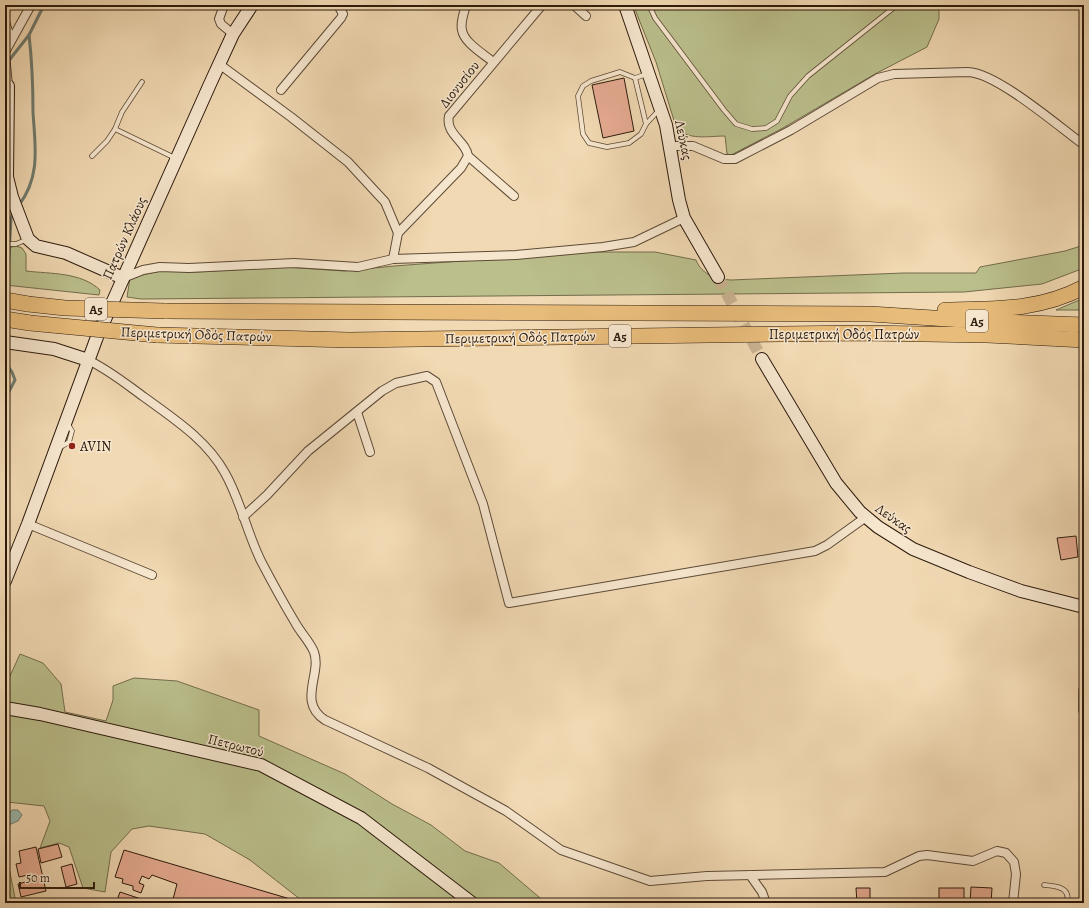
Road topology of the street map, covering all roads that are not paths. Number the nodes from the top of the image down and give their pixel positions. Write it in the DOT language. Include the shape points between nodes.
graph roads {
  1 [pos="31,5"];
  2 [pos="224,5"];
  3 [pos="252,5"];
  4 [pos="338,5"];
  5 [pos="466,5"];
  6 [pos="542,5"];
  7 [pos="574,5"];
  8 [pos="625,5"];
  9 [pos="649,5"];
  10 [pos="897,5"];
  11 [pos="586,16"];
  12 [pos="5,22"];
  13 [pos="233,34"];
  14 [pos="11,40"];
  15 [pos="5,55"];
  16 [pos="493,62"];
  17 [pos="219,64"];
  18 [pos="649,73"];
  19 [pos="635,78"];
  20 [pos="6,82"];
  21 [pos="142,82"];
  22 [pos="281,90"];
  23 [pos="661,108"];
  24 [pos="646,124"];
  25 [pos="115,129"];
  26 [pos="1084,145"];
  27 [pos="670,146"];
  28 [pos="92,156"];
  29 [pos="468,156"];
  30 [pos="175,158"];
  31 [pos="5,159"];
  32 [pos="514,196"];
  33 [pos="684,218"];
  34 [pos="398,233"];
  35 [pos="28,239"];
  36 [pos="6,244"];
  37 [pos="393,259"];
  38 [pos="718,277"];
  39 [pos="123,278"];
  40 [pos="1084,287"];
  41 [pos="5,300"];
  42 [pos="870,314"];
  43 [pos="5,319"];
  44 [pos="1084,325"];
  45 [pos="1084,340"];
  46 [pos="5,342"];
  47 [pos="762,359"];
  48 [pos="88,360"];
  49 [pos="357,412"];
  50 [pos="370,452"];
  51 [pos="243,517"];
  52 [pos="866,517"];
  53 [pos="28,524"];
  54 [pos="152,575"];
  55 [pos="5,581"];
  56 [pos="1084,607"];
  57 [pos="5,708"];
  58 [pos="750,875"];
  59 [pos="1044,885"];
  60 [pos="472,903"];
  61 [pos="766,903"];
  62 [pos="1013,903"];
  63 [pos="1067,903"];
  1 -- 14 [label="street"];
  2 -- 13 [label="street" via="219,19"];
  3 -- 13 [label="street, Πατρών Κλάους"];
  4 -- 22 [label="street" via="343,14 341,18"];
  5 -- 16 [label="street" via="462,33"];
  6 -- 16 [label="street, Διονυσίου"];
  7 -- 11 [label="street"];
  8 -- 18 [label="street, Λεύκας"];
  9 -- 10 [label="lane" via="655,18 724,110 736,124 752,129 766,128 777,121 790,96 808,76"];
  12 -- 14 [label="street"];
  13 -- 17 [label="street, Πατρών Κλάους"];
  14 -- 15 [label="street"];
  15 -- 20 [label="street"];
  16 -- 29 [label="street, Διονυσίου" via="448,119 451,130"];
  17 -- 30 [label="street, Πατρών Κλάους"];
  17 -- 34 [label="street" via="353,167 385,202"];
  18 -- 19 [label="lane"];
  18 -- 23 [label="street, Λεύκας"];
  19 -- 24 [label="lane"];
  19 -- 24 [label="lane" via="620,72 590,81 583,86 578,96 583,134 589,143 607,147 629,143 641,134"];
  20 -- 31 [label="street"];
  21 -- 25 [label="lane" via="122,112"];
  23 -- 24 [label="lane"];
  23 -- 27 [label="street, Λεύκας"];
  25 -- 28 [label="lane"];
  25 -- 30 [label="lane"];
  26 -- 27 [label="street" via="991,78 976,72 968,72 894,74 878,78 791,130 731,160 714,156 693,146"];
  27 -- 33 [label="street, Λεύκας"];
  29 -- 32 [label="street"];
  29 -- 34 [label="street" via="461,168"];
  30 -- 39 [label="street, Πατρών Κλάους"];
  31 -- 35 [label="street" via="12,197"];
  33 -- 37 [label="street" via="634,242 603,247 516,254"];
  33 -- 38 [label="street, Λεύκας"];
  34 -- 37 [label="street"];
  35 -- 36 [label="lane" via="16,244"];
  35 -- 39 [label="street" via="36,246 66,254"];
  37 -- 39 [label="street" via="358,267 294,263 160,267"];
  39 -- 48 [label="street, Πατρών Κλάους"];
  40 -- 42 [label="highway" via="1048,303 1013,308"];
  41 -- 42 [label="highway, Περιμετρική Οδός Πατρών / Α5, bridge" via="65,308 165,312"];
  42 -- 44 [label="highway, Περιμετρική Οδός Πατρών / Α5"];
  43 -- 45 [label="highway, Περιμετρική Οδός Πατρών / Α5, bridge" via="157,335 349,340 862,333"];
  46 -- 48 [label="street" via="54,349"];
  47 -- 52 [label="street, Λεύκας" via="833,478 850,502"];
  48 -- 51 [label="street" via="125,383 191,432 222,468"];
  48 -- 53 [label="street, Πατρών Κλάους"];
  49 -- 50 [label="street"];
  49 -- 51 [label="street" via="308,450"];
  49 -- 52 [label="street" via="396,383 427,376 436,382 483,504 509,603 815,551"];
  51 -- 58 [label="street" via="261,562 314,652 312,703 322,718 428,768 506,811 561,850 590,861 650,881"];
  52 -- 56 [label="street, Λεύκας" via="913,549 1005,585"];
  53 -- 54 [label="street"];
  53 -- 55 [label="street, Πατρών Κλάους"];
  57 -- 60 [label="street, Πετρωτού" via="261,765 361,818"];
  58 -- 61 [label="street"];
  58 -- 62 [label="street" via="885,872 919,856 973,862 997,851 1006,853 1014,862 1016,874"];
  59 -- 63 [label="lane" via="1059,887 1065,891"];
}
